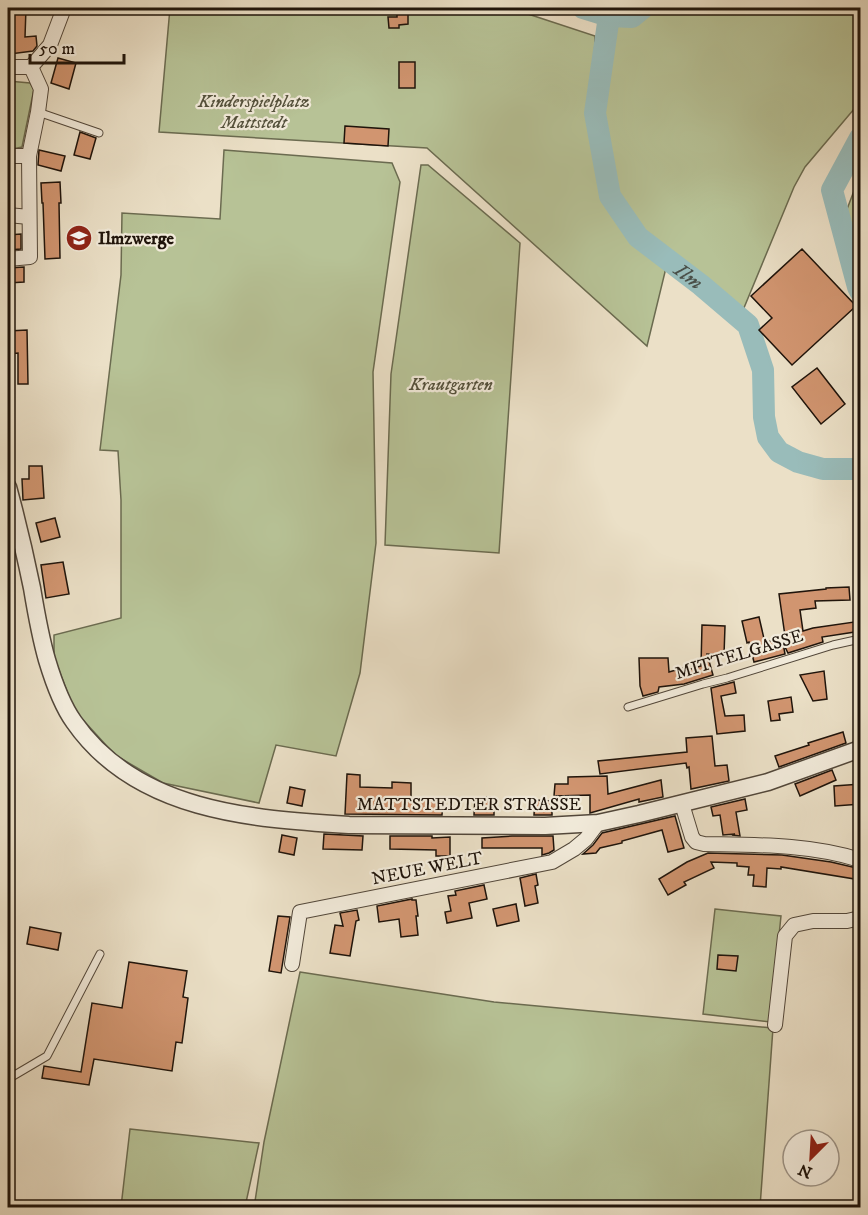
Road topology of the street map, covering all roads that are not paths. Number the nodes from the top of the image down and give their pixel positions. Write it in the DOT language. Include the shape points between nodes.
graph roads {
  1 [pos="64,8"];
  2 [pos="8,67"];
  3 [pos="32,67"];
  4 [pos="38,112"];
  5 [pos="99,133"];
  6 [pos="8,156"];
  7 [pos="29,156"];
  8 [pos="8,215"];
  9 [pos="29,217"];
  10 [pos="8,259"];
  11 [pos="8,489"];
  12 [pos="861,639"];
  13 [pos="628,707"];
  14 [pos="861,749"];
  15 [pos="682,804"];
  16 [pos="598,823"];
  17 [pos="861,860"];
  18 [pos="861,918"];
  19 [pos="100,954"];
  20 [pos="292,964"];
  21 [pos="775,1025"];
  22 [pos="8,1079"];
  1 -- 3 [label="street" via="50,45"];
  2 -- 3 [label="street"];
  3 -- 4 [label="street" via="41,88"];
  4 -- 5 [label="lane"];
  4 -- 7 [label="street"];
  6 -- 7 [label="street"];
  7 -- 9 [label="street"];
  8 -- 9 [label="street"];
  9 -- 10 [label="street" via="30,257"];
  11 -- 16 [label="street, MATTSTEDTER STRASSE" via="47,659 59,694 89,742 140,782 211,808 319,823 545,826"];
  12 -- 13 [label="lane, MITTELGASSE"];
  14 -- 15 [label="street, MATTSTEDTER STRASSE" via="768,782"];
  15 -- 16 [label="street, MATTSTEDTER STRASSE"];
  15 -- 17 [label="street" via="696,842 806,848"];
  16 -- 20 [label="street, NEUE WELT" via="574,849 552,862 300,912"];
  18 -- 21 [label="street" via="794,925 785,936"];
  19 -- 22 [label="lane" via="47,1056"];
}
